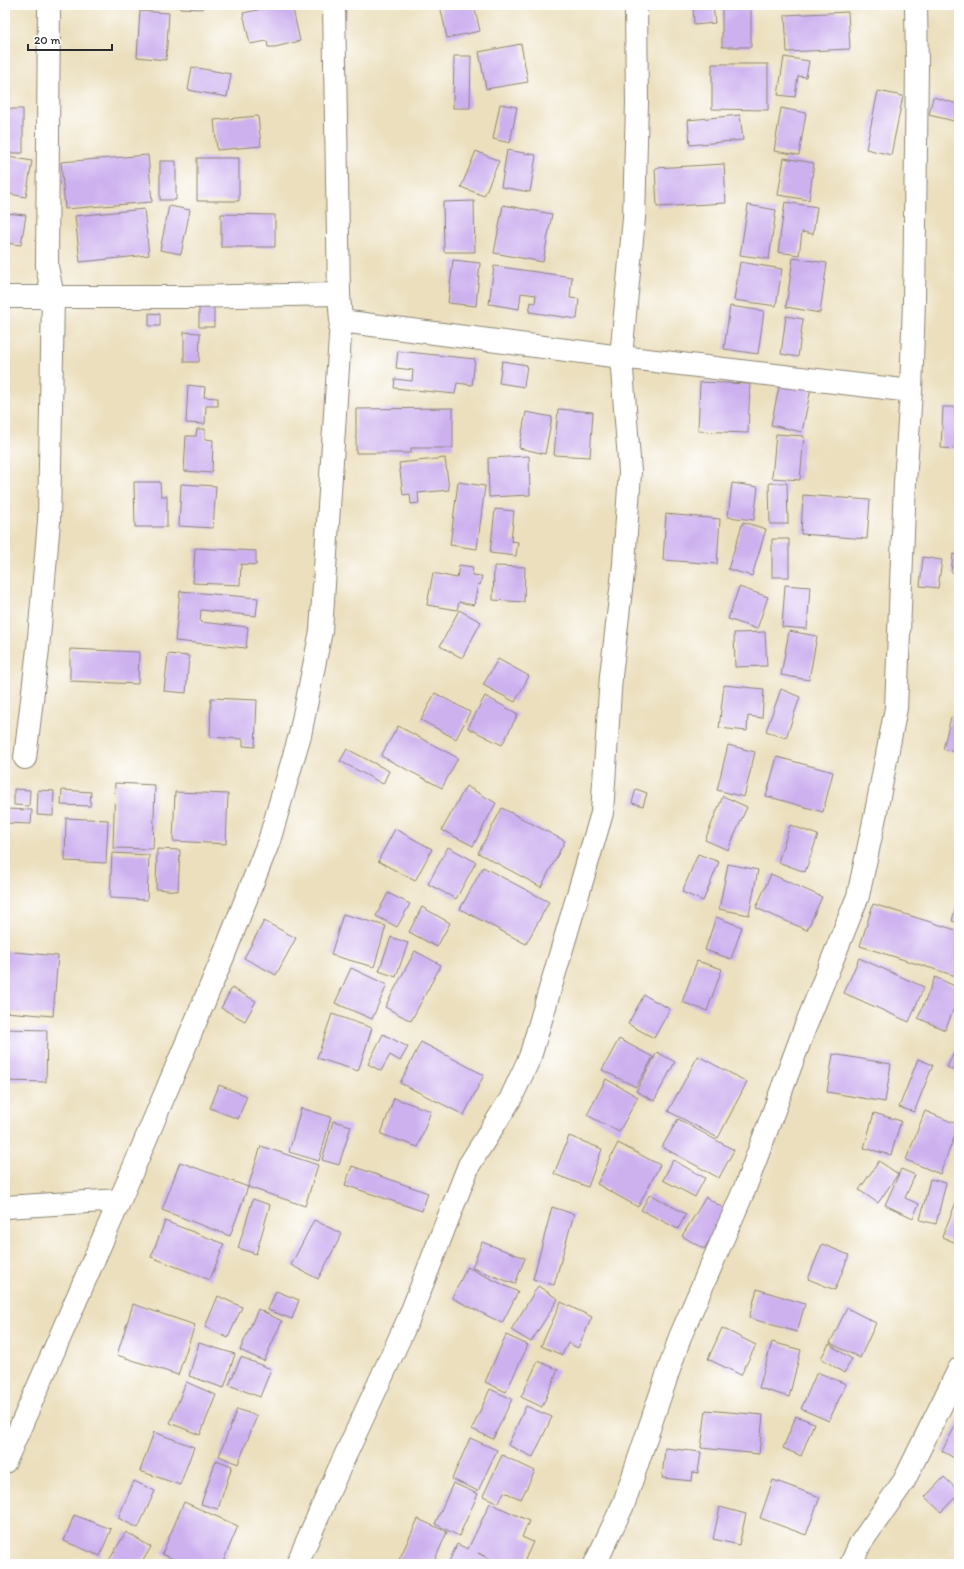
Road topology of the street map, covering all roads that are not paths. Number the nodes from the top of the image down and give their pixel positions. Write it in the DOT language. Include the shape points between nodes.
graph roads {
  1 [pos="49,5"];
  2 [pos="334,5"];
  3 [pos="636,5"];
  4 [pos="916,5"];
  5 [pos="339,294"];
  6 [pos="5,297"];
  7 [pos="53,297"];
  8 [pos="341,321"];
  9 [pos="621,357"];
  10 [pos="911,391"];
  11 [pos="25,758"];
  12 [pos="120,1200"];
  13 [pos="5,1207"];
  14 [pos="959,1369"];
  15 [pos="5,1462"];
  16 [pos="296,1564"];
  17 [pos="595,1564"];
  18 [pos="850,1564"];
  1 -- 7 [label="street" via="47,266"];
  2 -- 5 [label="street"];
  3 -- 9 [label="street" via="634,218"];
  4 -- 10 [label="street"];
  5 -- 7 [label="street"];
  5 -- 8 [label="street"];
  6 -- 7 [label="street"];
  7 -- 11 [label="street" via="49,521"];
  8 -- 9 [label="street"];
  8 -- 12 [label="street" via="321,631 300,735 268,841 229,943"];
  9 -- 10 [label="street"];
  9 -- 16 [label="street" via="630,472 624,564 611,676 602,813 530,1058 511,1098 469,1165 409,1318"];
  10 -- 17 [label="street" via="896,708 858,896 745,1188 680,1337 624,1502"];
  12 -- 13 [label="street"];
  12 -- 15 [label="street"];
  14 -- 18 [label="street" via="904,1481 860,1544"];
}
